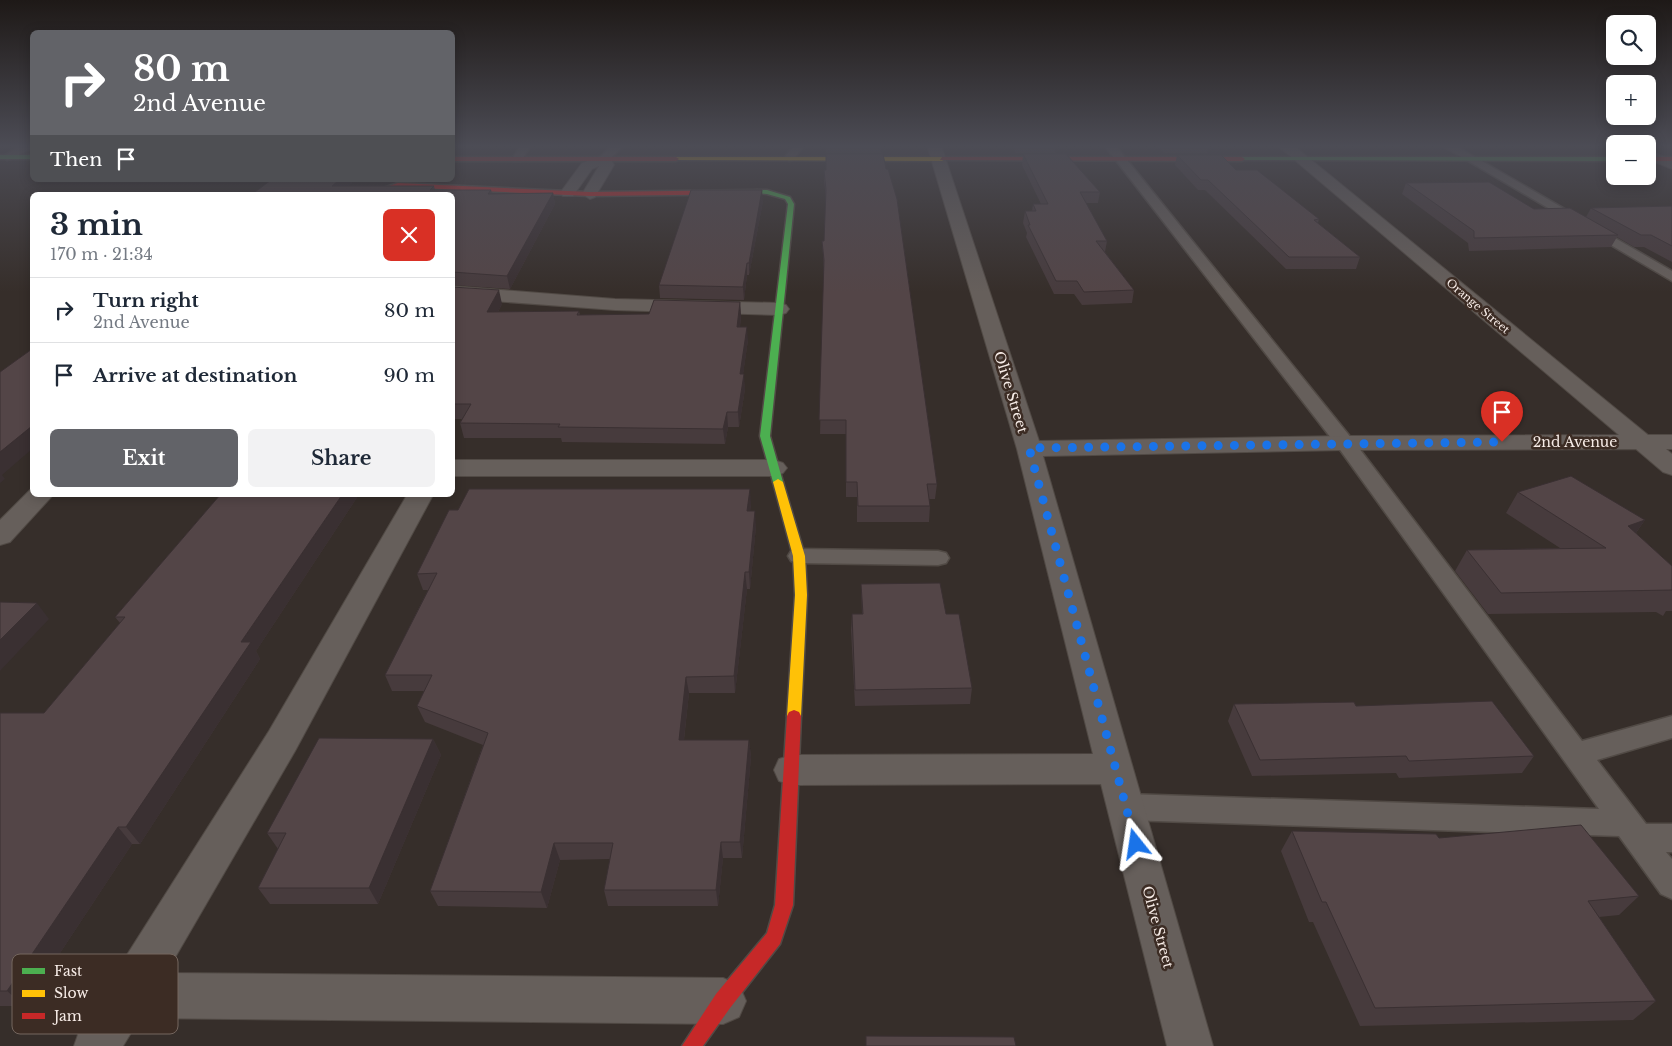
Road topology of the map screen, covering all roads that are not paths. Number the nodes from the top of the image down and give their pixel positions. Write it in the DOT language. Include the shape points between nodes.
graph roads {
  1 [pos="586,194"];
  2 [pos="590,194"];
  3 [pos="600,194"];
  4 [pos="773,194"];
  5 [pos="949,194"];
  6 [pos="1146,194"];
  7 [pos="1344,194"];
  8 [pos="1529,194"];
  9 [pos="1672,277"];
  10 [pos="455,292"];
  11 [pos="779,309"];
  12 [pos="1640,442"];
  13 [pos="1672,442"];
  14 [pos="1344,443"];
  15 [pos="1029,448"];
  16 [pos="1672,467"];
  17 [pos="455,468"];
  18 [pos="774,468"];
  19 [pos="38,497"];
  20 [pos="419,497"];
  21 [pos="0,536"];
  22 [pos="799,556"];
  23 [pos="938,558"];
  24 [pos="1672,727"];
  25 [pos="1576,755"];
  26 [pos="1116,769"];
  27 [pos="792,770"];
  28 [pos="1126,807"];
  29 [pos="1631,830"];
  30 [pos="1672,838"];
  31 [pos="1672,884"];
  32 [pos="153,954"];
  33 [pos="178,996"];
  34 [pos="723,1001"];
  35 [pos="104,1034"];
  36 [pos="97,1046"];
  37 [pos="692,1046"];
  38 [pos="1190,1046"];
  1 -- 2 [label="street"];
  2 -- 3 [label="street"];
  4 -- 11 [label="street" via="788,198 790,204"];
  5 -- 15 [label="street, Olive Street"];
  6 -- 14 [label="lane"];
  7 -- 12 [label="street, Orange Street"];
  8 -- 9 [label="lane"];
  10 -- 11 [label="street" via="654,308"];
  11 -- 18 [label="street" via="765,436"];
  12 -- 13 [label="street, 2nd Avenue"];
  12 -- 14 [label="street, 2nd Avenue"];
  12 -- 16 [label="street, Orange Street"];
  14 -- 15 [label="street, 2nd Avenue"];
  14 -- 25 [label="lane"];
  15 -- 26 [label="street, Olive Street"];
  17 -- 18 [label="street"];
  18 -- 22 [label="street"];
  19 -- 21 [label="street"];
  20 -- 32 [label="street" via="282,741"];
  22 -- 23 [label="lane"];
  22 -- 27 [label="street" via="801,595"];
  24 -- 25 [label="lane"];
  25 -- 29 [label="lane"];
  26 -- 27 [label="street"];
  26 -- 28 [label="street, Olive Street"];
  27 -- 34 [label="street" via="784,905 774,938"];
  28 -- 29 [label="lane"];
  28 -- 38 [label="street, Olive Street"];
  29 -- 30 [label="lane"];
  29 -- 31 [label="lane"];
  33 -- 34 [label="street"];
  34 -- 37 [label="street"];
  35 -- 36 [label="street"];
}
